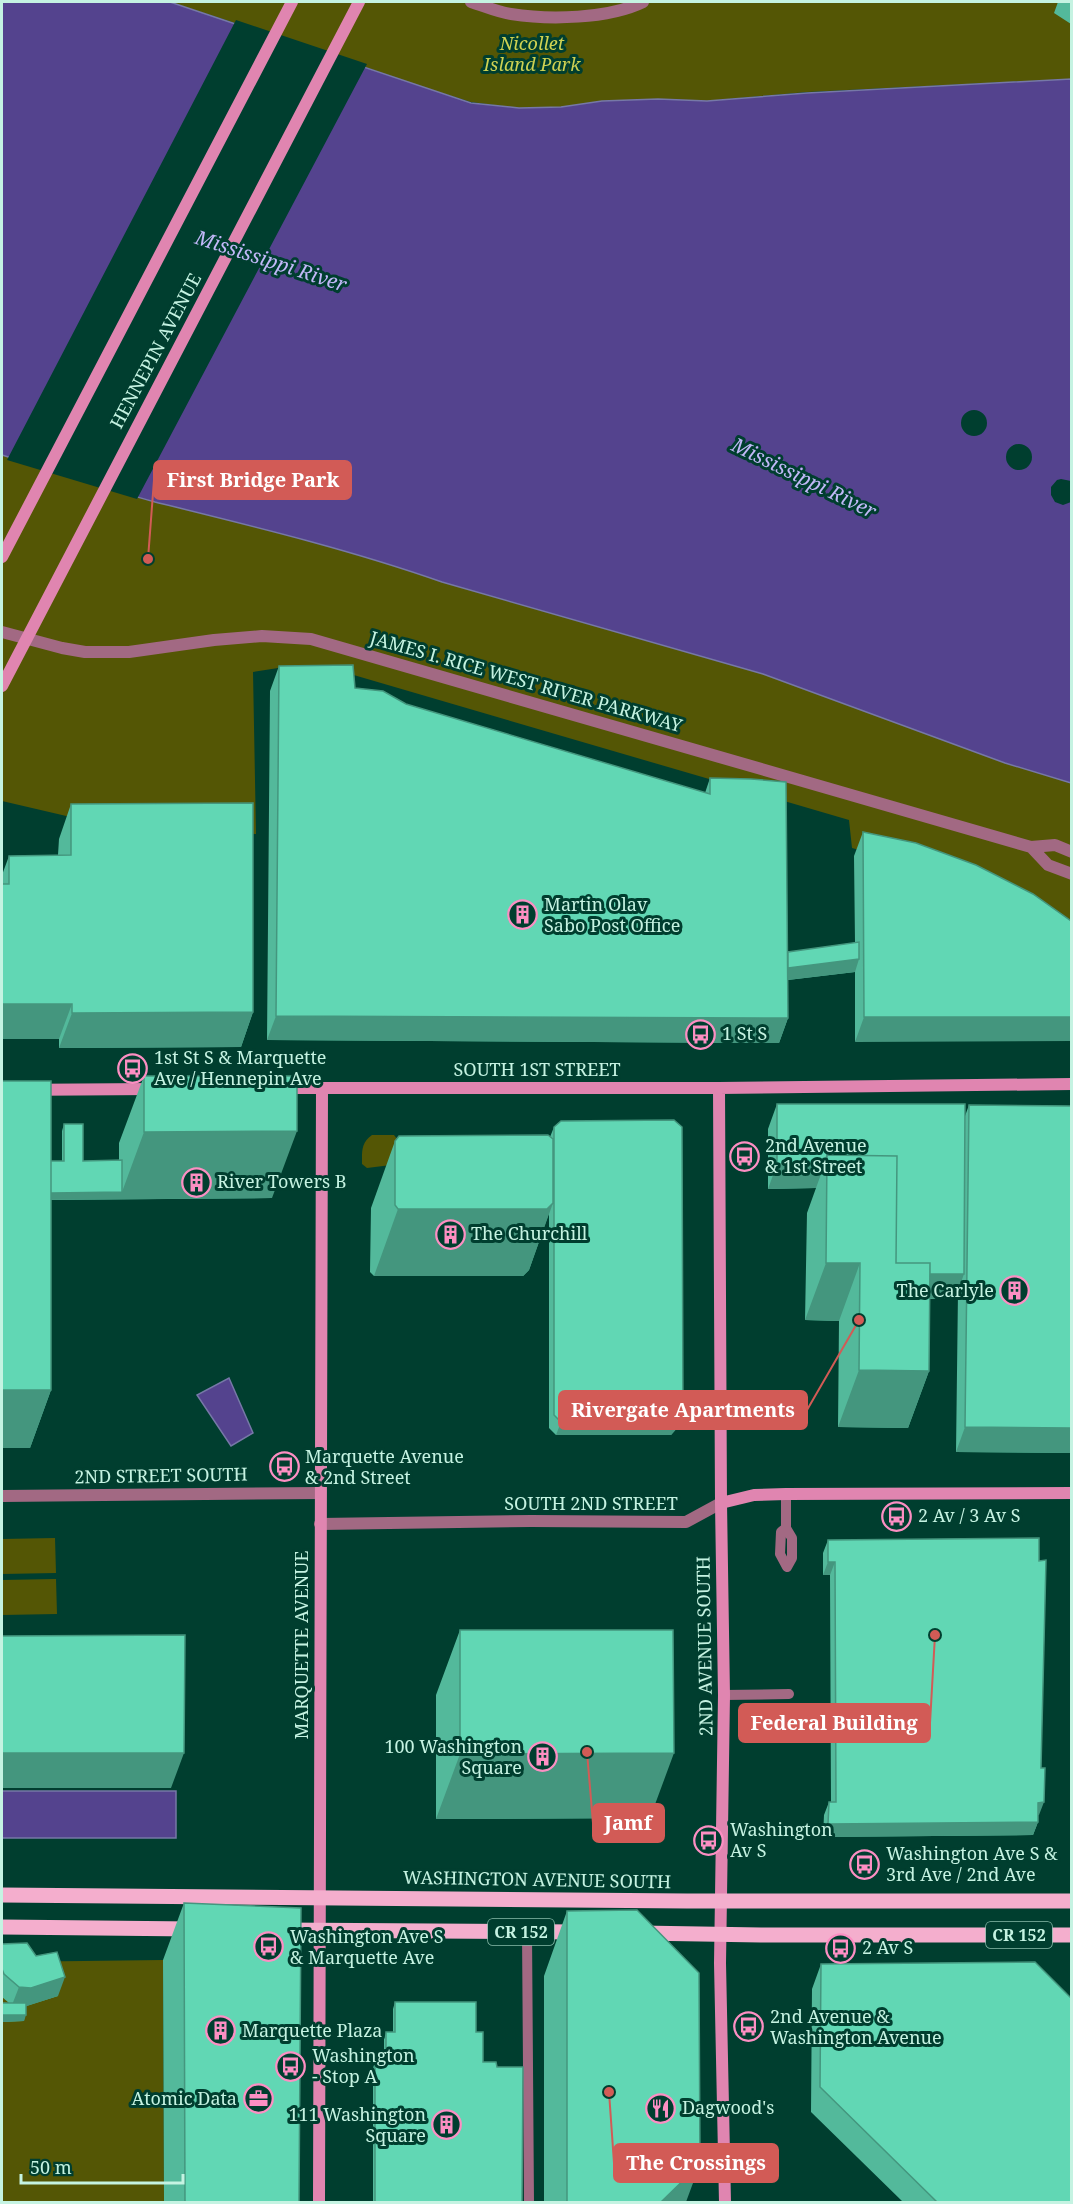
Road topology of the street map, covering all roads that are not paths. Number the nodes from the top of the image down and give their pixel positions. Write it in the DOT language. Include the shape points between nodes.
graph roads {
  1 [pos="292,2"];
  2 [pos="359,2"];
  3 [pos="471,2"];
  4 [pos="643,2"];
  5 [pos="2,557"];
  6 [pos="2,632"];
  7 [pos="2,686"];
  8 [pos="1031,847"];
  9 [pos="1071,852"];
  10 [pos="1071,874"];
  11 [pos="1071,1084"];
  12 [pos="270,1088"];
  13 [pos="322,1088"];
  14 [pos="719,1088"];
  15 [pos="170,1089"];
  16 [pos="2,1090"];
  17 [pos="320,1492"];
  18 [pos="1071,1493"];
  19 [pos="786,1494"];
  20 [pos="2,1496"];
  21 [pos="721,1503"];
  22 [pos="320,1524"];
  23 [pos="786,1528"];
  24 [pos="789,1694"];
  25 [pos="724,1695"];
  26 [pos="2,1895"];
  27 [pos="320,1897"];
  28 [pos="721,1901"];
  29 [pos="1071,1901"];
  30 [pos="2,1927"];
  31 [pos="203,1929"];
  32 [pos="270,1930"];
  33 [pos="321,1930"];
  34 [pos="527,1932"];
  35 [pos="596,1932"];
  36 [pos="630,1932"];
  37 [pos="721,1934"];
  38 [pos="1071,1935"];
  39 [pos="319,2202"];
  40 [pos="529,2202"];
  41 [pos="725,2202"];
  1 -- 5 [label="street"];
  2 -- 7 [label="street, HENNEPIN AVENUE, bridge"];
  3 -- 4 [label="street" via="509,14 559,17 607,12"];
  6 -- 8 [label="street, JAMES I. RICE WEST RIVER PARKWAY" via="85,652 129,652 262,636 311,639"];
  8 -- 9 [label="street, JAMES I. RICE WEST RIVER PARKWAY" via="1055,845"];
  8 -- 10 [label="street, JAMES I. RICE WEST RIVER PARKWAY" via="1048,865"];
  11 -- 14 [label="street, SOUTH 1ST STREET"];
  12 -- 13 [label="street, SOUTH 1ST STREET"];
  13 -- 14 [label="street, SOUTH 1ST STREET"];
  13 -- 17 [label="street, MARQUETTE AVENUE"];
  14 -- 21 [label="street, 2ND AVENUE SOUTH"];
  15 -- 16 [label="street"];
  17 -- 20 [label="street, 2ND STREET SOUTH"];
  17 -- 22 [label="street, MARQUETTE AVENUE"];
  18 -- 19 [label="street, SOUTH 2ND STREET"];
  19 -- 21 [label="street, SOUTH 2ND STREET" via="754,1495"];
  19 -- 23 [label="lane"];
  21 -- 22 [label="street, SOUTH 2ND STREET" via="686,1522"];
  21 -- 25 [label="street, 2ND AVENUE SOUTH"];
  22 -- 27 [label="street, MARQUETTE AVENUE"];
  24 -- 25 [label="lane"];
  25 -- 28 [label="street, 2ND AVENUE SOUTH"];
  26 -- 27 [label="main road, WASHINGTON AVENUE SOUTH / CR 152"];
  27 -- 28 [label="main road, WASHINGTON AVENUE SOUTH / CR 152"];
  27 -- 33 [label="street, MARQUETTE AVENUE"];
  28 -- 29 [label="main road, WASHINGTON AVENUE SOUTH / CR 152"];
  28 -- 37 [label="street, 2ND AVENUE SOUTH"];
  30 -- 31 [label="main road"];
  32 -- 33 [label="main road, CR 152"];
  33 -- 34 [label="main road, CR 152"];
  33 -- 39 [label="street, MARQUETTE AVENUE"];
  34 -- 35 [label="main road, CR 152"];
  34 -- 40 [label="lane"];
  36 -- 37 [label="main road, CR 152"];
  37 -- 38 [label="main road, CR 152"];
  37 -- 41 [label="street, 2ND AVENUE SOUTH"];
}
